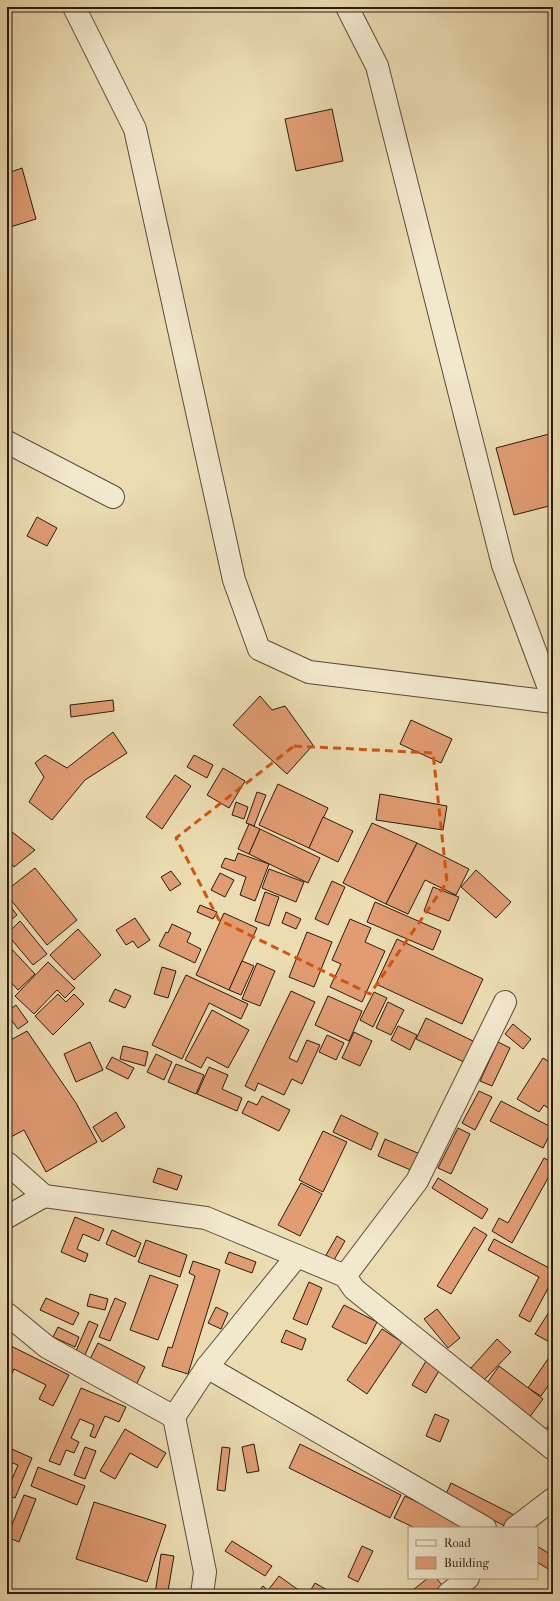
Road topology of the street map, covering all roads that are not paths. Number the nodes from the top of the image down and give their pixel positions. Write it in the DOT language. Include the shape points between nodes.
graph roads {
  1 [pos="74,7"];
  2 [pos="347,7"];
  3 [pos="7,442"];
  4 [pos="113,497"];
  5 [pos="553,701"];
  6 [pos="505,1002"];
  7 [pos="7,1163"];
  8 [pos="44,1196"];
  9 [pos="7,1217"];
  10 [pos="297,1256"];
  11 [pos="346,1276"];
  12 [pos="7,1314"];
  13 [pos="206,1367"];
  14 [pos="174,1417"];
  15 [pos="553,1449"];
  16 [pos="553,1499"];
  17 [pos="483,1527"];
  18 [pos="516,1527"];
  19 [pos="467,1579"];
  20 [pos="202,1594"];
  21 [pos="448,1594"];
  1 -- 5 [label="street" via="135,129 234,580 259,648 309,672"];
  2 -- 5 [label="street" via="377,66 502,565"];
  3 -- 4 [label="street"];
  6 -- 11 [label="street" via="417,1181"];
  7 -- 8 [label="street"];
  8 -- 9 [label="street"];
  8 -- 10 [label="street" via="206,1218"];
  10 -- 11 [label="street"];
  10 -- 13 [label="street"];
  11 -- 15 [label="street" via="354,1289"];
  12 -- 14 [label="street" via="47,1346"];
  13 -- 14 [label="street"];
  13 -- 17 [label="street"];
  14 -- 20 [label="street" via="205,1572"];
  16 -- 18 [label="street"];
  19 -- 21 [label="street"];
}
